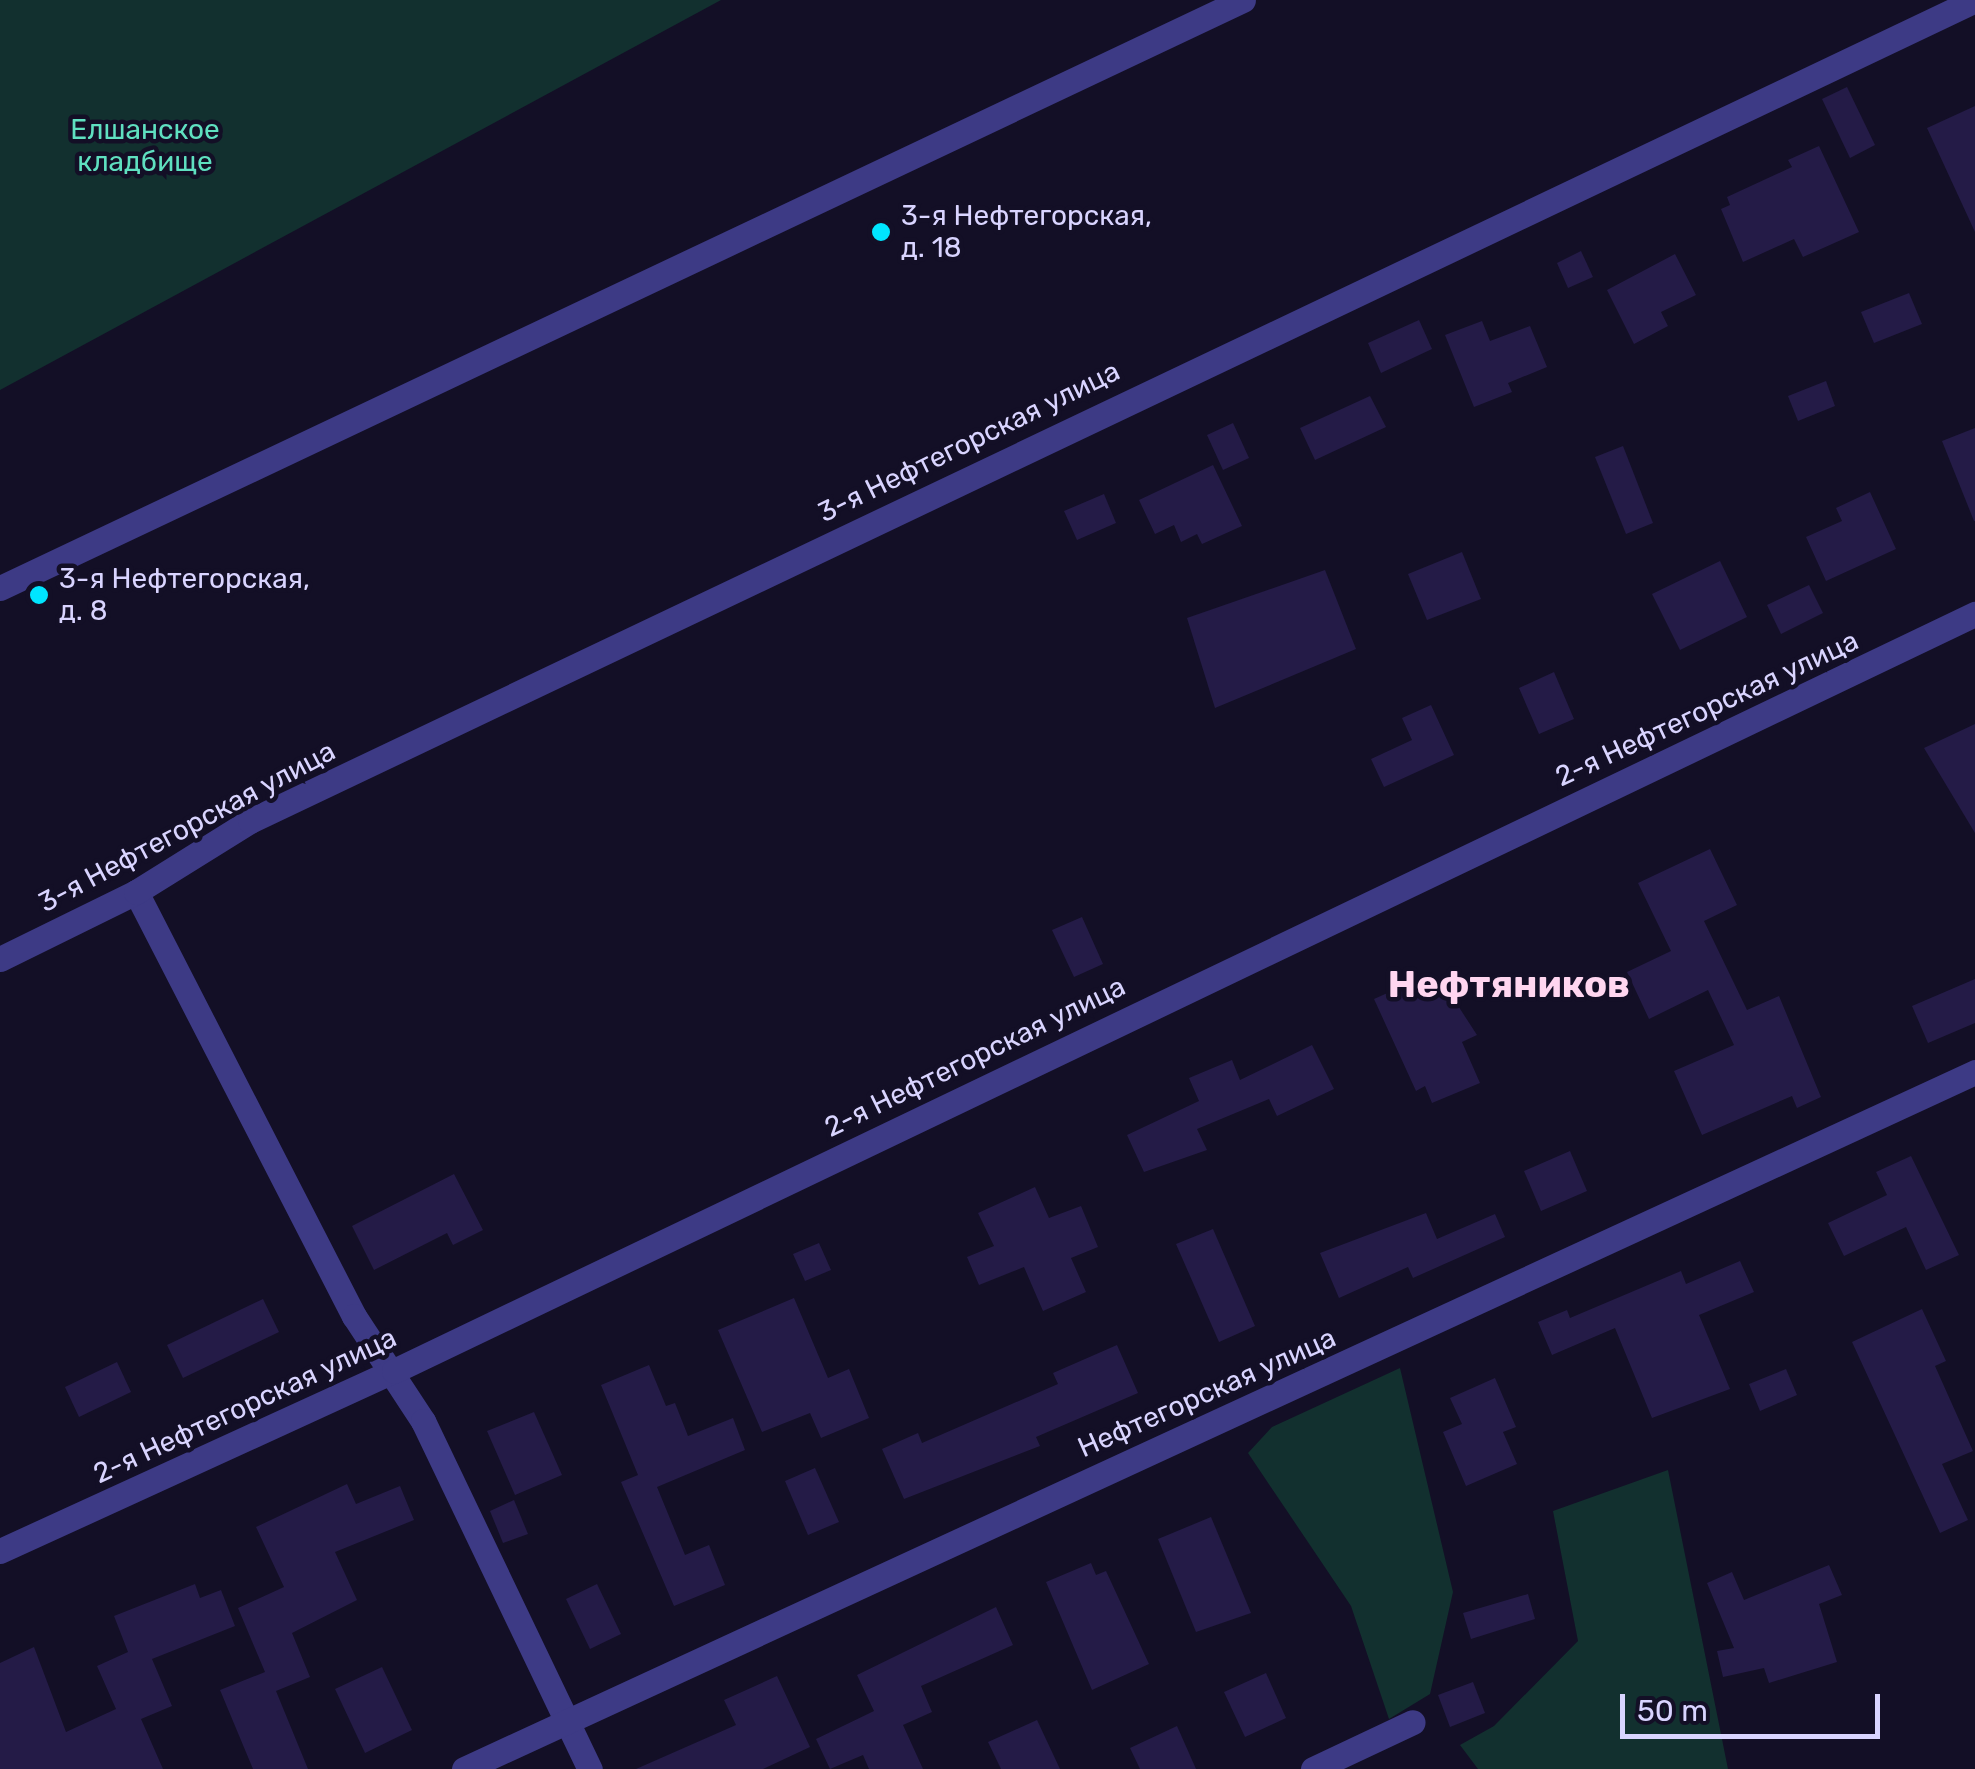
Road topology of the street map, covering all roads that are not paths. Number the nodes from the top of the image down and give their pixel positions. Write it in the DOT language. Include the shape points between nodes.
graph roads {
  1 [pos="1244,0"];
  2 [pos="1975,0"];
  3 [pos="0,588"];
  4 [pos="1975,614"];
  5 [pos="136,892"];
  6 [pos="0,959"];
  7 [pos="1975,1072"];
  8 [pos="394,1371"];
  9 [pos="0,1550"];
  10 [pos="567,1722"];
  11 [pos="1413,1722"];
  12 [pos="464,1769"];
  13 [pos="590,1769"];
  14 [pos="1313,1769"];
  1 -- 3 [label="street"];
  2 -- 5 [label="street, 3-я Нефтегорская улица" via="268,812"];
  4 -- 8 [label="street, 2-я Нефтегорская улица"];
  5 -- 6 [label="street, 3-я Нефтегорская улица"];
  5 -- 8 [label="street" via="354,1316"];
  7 -- 10 [label="street, Нефтегорская улица"];
  8 -- 9 [label="street, 2-я Нефтегорская улица"];
  8 -- 10 [label="street"];
  10 -- 12 [label="street, Нефтегорская улица"];
  10 -- 13 [label="street"];
  11 -- 14 [label="street"];
}
